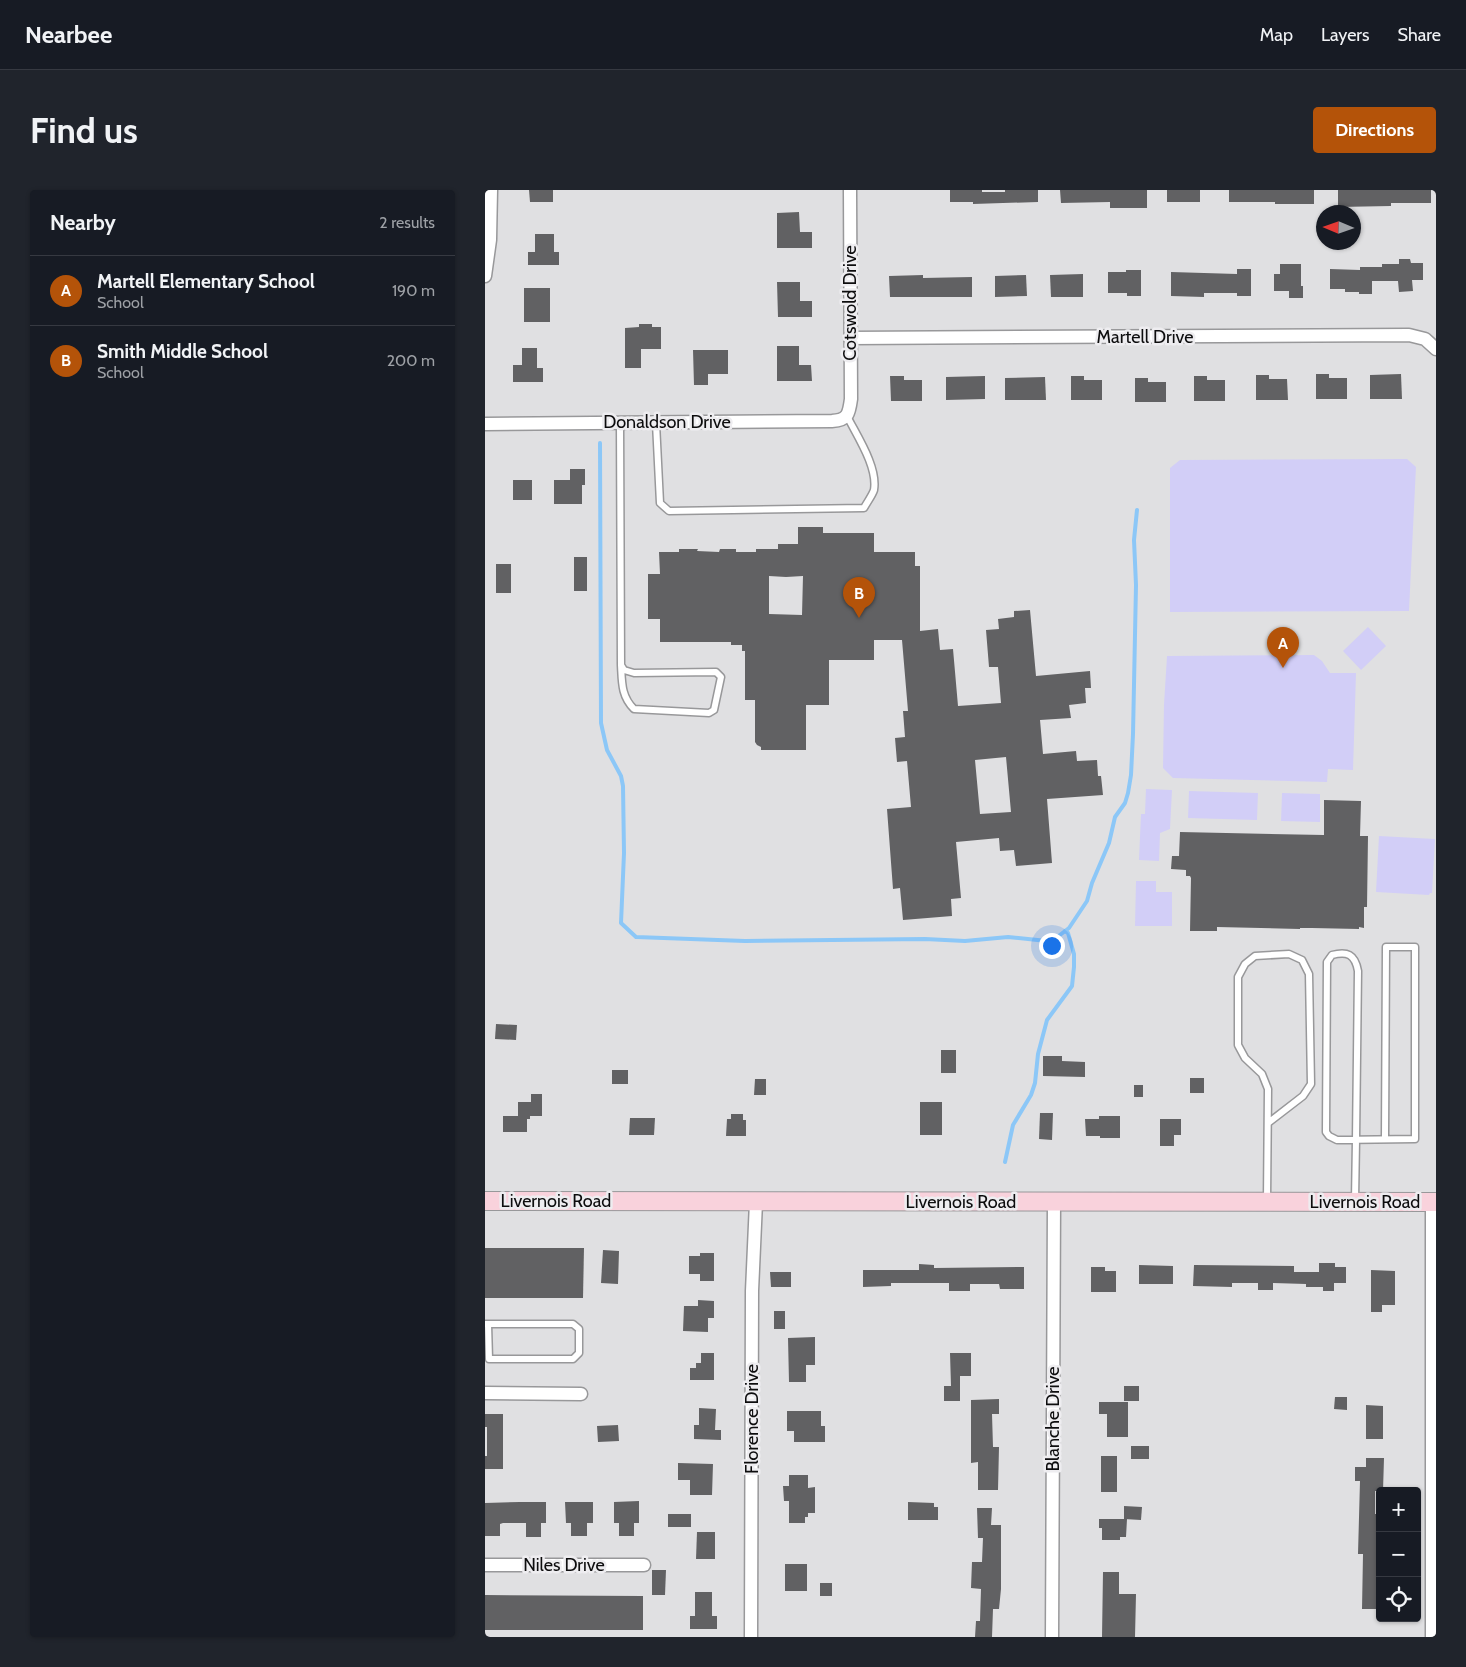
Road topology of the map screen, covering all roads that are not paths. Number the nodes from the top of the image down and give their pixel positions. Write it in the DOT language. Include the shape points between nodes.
graph roads {
  1 [pos="491,190"];
  2 [pos="850,190"];
  3 [pos="485,276"];
  4 [pos="850,338"];
  5 [pos="1436,349"];
  6 [pos="847,416"];
  7 [pos="620,422"];
  8 [pos="656,422"];
  9 [pos="485,424"];
  10 [pos="621,665"];
  11 [pos="1268,1124"];
  12 [pos="1357,1140"];
  13 [pos="1385,1140"];
  14 [pos="485,1201"];
  15 [pos="1267,1201"];
  16 [pos="756,1202"];
  17 [pos="1054,1202"];
  18 [pos="1355,1202"];
  19 [pos="1434,1202"];
  20 [pos="486,1324"];
  21 [pos="485,1393"];
  22 [pos="581,1394"];
  23 [pos="485,1565"];
  24 [pos="644,1565"];
  25 [pos="751,1637"];
  26 [pos="1052,1637"];
  27 [pos="1432,1637"];
  1 -- 3 [label="street"];
  2 -- 4 [label="street, Cotswold Drive"];
  4 -- 5 [label="street, Martell Drive" via="1409,335 1425,339"];
  4 -- 6 [label="street, Cotswold Drive" via="851,398"];
  6 -- 8 [label="street, Donaldson Drive" via="843,420 831,421"];
  6 -- 8 [label="lane" via="865,448 874,482 873,492 864,508 669,511 660,503"];
  7 -- 8 [label="street, Donaldson Drive"];
  7 -- 9 [label="street, Donaldson Drive"];
  7 -- 10 [label="lane"];
  10 -- 10 [label="lane" via="624,670 634,673 716,672 721,677 714,710 634,709 622,691"];
  11 -- 11 [label="lane" via="1303,1096 1311,1084 1309,974 1302,960 1289,954 1255,956 1245,964 1238,977 1238,1045 1245,1058 1262,1074 1268,1089"];
  11 -- 15 [label="lane"];
  12 -- 12 [label="lane" via="1357,971 1352,956 1338,954 1327,962 1326,1132 1337,1140"];
  12 -- 13 [label="lane"];
  12 -- 18 [label="lane"];
  13 -- 13 [label="lane" via="1415,1139 1415,947 1387,947"];
  14 -- 16 [label="main road, Livernois Road"];
  15 -- 17 [label="main road, Livernois Road"];
  15 -- 18 [label="main road, Livernois Road"];
  16 -- 17 [label="main road, Livernois Road"];
  16 -- 25 [label="street, Florence Drive" via="752,1291"];
  17 -- 26 [label="street, Blanche Drive"];
  18 -- 19 [label="main road, Livernois Road"];
  19 -- 27 [label="street"];
  20 -- 20 [label="lane" via="573,1324 579,1329 579,1353 573,1359 489,1359"];
  21 -- 22 [label="street"];
  23 -- 24 [label="street, Niles Drive"];
}
